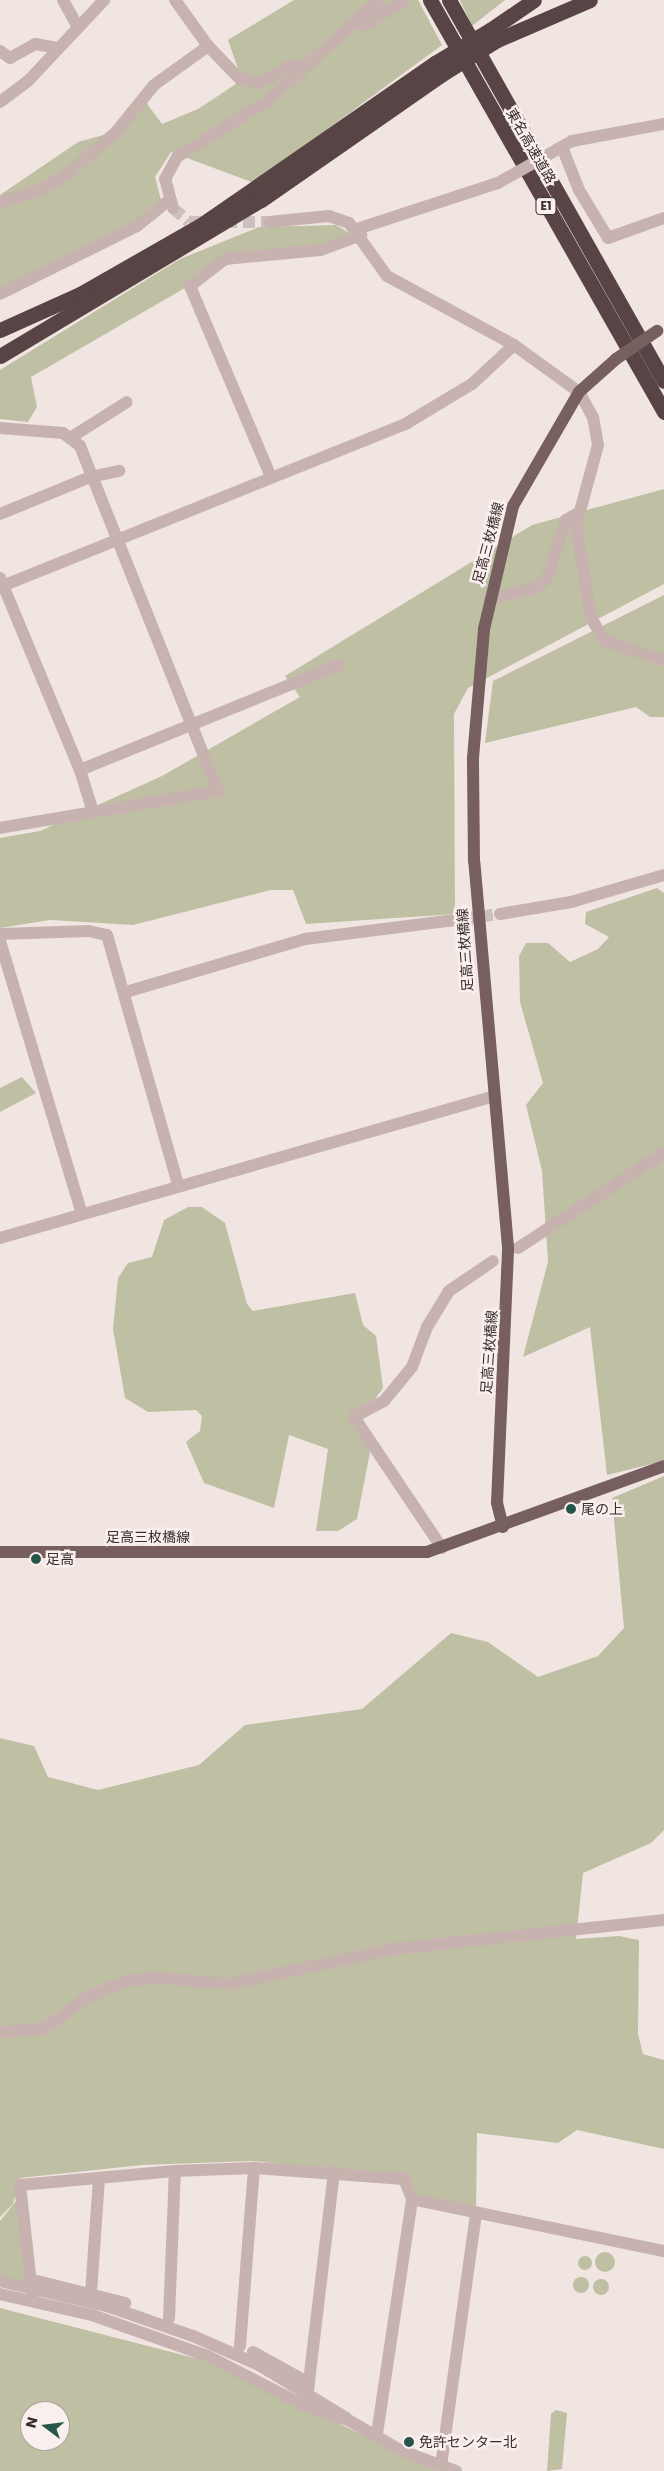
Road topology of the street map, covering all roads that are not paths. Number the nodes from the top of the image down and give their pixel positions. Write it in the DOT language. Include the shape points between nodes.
graph roads {
  1 [pos="63,0"];
  2 [pos="104,0"];
  3 [pos="175,0"];
  4 [pos="379,0"];
  5 [pos="404,0"];
  6 [pos="430,0"];
  7 [pos="449,0"];
  8 [pos="534,0"];
  9 [pos="590,0"];
  10 [pos="350,23"];
  11 [pos="78,27"];
  12 [pos="494,35"];
  13 [pos="208,46"];
  14 [pos="58,48"];
  15 [pos="0,51"];
  16 [pos="305,67"];
  17 [pos="439,69"];
  18 [pos="0,102"];
  19 [pos="664,124"];
  20 [pos="560,148"];
  21 [pos="0,202"];
  22 [pos="664,218"];
  23 [pos="269,222"];
  24 [pos="359,232"];
  25 [pos="0,294"];
  26 [pos="660,329"];
  27 [pos="4,330"];
  28 [pos="24,342"];
  29 [pos="514,345"];
  30 [pos="0,352"];
  31 [pos="0,356"];
  32 [pos="664,381"];
  33 [pos="579,392"];
  34 [pos="127,402"];
  35 [pos="664,412"];
  36 [pos="0,428"];
  37 [pos="70,438"];
  38 [pos="119,470"];
  39 [pos="90,477"];
  40 [pos="271,477"];
  41 [pos="578,513"];
  42 [pos="0,514"];
  43 [pos="116,538"];
  44 [pos="1,584"];
  45 [pos="489,599"];
  46 [pos="664,660"];
  47 [pos="338,665"];
  48 [pos="190,725"];
  49 [pos="80,770"];
  50 [pos="93,812"];
  51 [pos="0,828"];
  52 [pos="664,875"];
  53 [pos="500,914"];
  54 [pos="463,919"];
  55 [pos="0,934"];
  56 [pos="0,941"];
  57 [pos="126,992"];
  58 [pos="491,1097"];
  59 [pos="664,1153"];
  60 [pos="178,1184"];
  61 [pos="81,1211"];
  62 [pos="0,1238"];
  63 [pos="518,1248"];
  64 [pos="493,1261"];
  65 [pos="664,1466"];
  66 [pos="503,1527"];
  67 [pos="442,1548"];
  68 [pos="0,1552"];
  69 [pos="664,1920"];
  70 [pos="0,2032"];
  71 [pos="254,2168"];
  72 [pos="175,2170"];
  73 [pos="334,2171"];
  74 [pos="100,2178"];
  75 [pos="412,2199"];
  76 [pos="476,2214"];
  77 [pos="664,2251"];
  78 [pos="0,2281"];
  79 [pos="30,2284"];
  80 [pos="91,2293"];
  81 [pos="0,2294"];
  82 [pos="32,2302"];
  83 [pos="168,2318"];
  84 [pos="240,2346"];
  85 [pos="309,2387"];
  86 [pos="307,2407"];
  87 [pos="350,2421"];
  88 [pos="377,2434"];
  89 [pos="441,2466"];
  90 [pos="456,2471"];
  1 -- 11 [label="street"];
  2 -- 11 [label="street"];
  3 -- 13 [label="street"];
  4 -- 10 [label="street"];
  5 -- 10 [label="street" via="365,25"];
  6 -- 35 [label="highway, 東名高速道路 / E1"];
  7 -- 32 [label="highway, 東名高速道路 / E1"];
  8 -- 12 [label="highway"];
  9 -- 12 [label="highway"];
  10 -- 16 [label="street"];
  11 -- 14 [label="street"];
  12 -- 17 [label="highway, bridge"];
  13 -- 16 [label="street" via="240,78 253,83 292,65"];
  13 -- 21 [label="street" via="154,85 116,132 71,171 41,190"];
  14 -- 15 [label="street" via="35,44 10,58"];
  14 -- 18 [label="street" via="30,80"];
  16 -- 25 [label="street" via="269,100 177,157 165,179 171,205"];
  17 -- 27 [label="highway" via="201,225 80,294"];
  17 -- 28 [label="highway" via="254,205"];
  19 -- 20 [label="street"];
  20 -- 22 [label="street" via="579,190 608,238"];
  20 -- 24 [label="street, bridge" via="498,183"];
  23 -- 24 [label="street" via="329,216"];
  24 -- 29 [label="street" via="387,276"];
  24 -- 40 [label="street" via="321,250 225,259 190,286"];
  26 -- 33 [label="main road, 足高三枚橋線, bridge" via="616,359"];
  28 -- 30 [label="highway"];
  28 -- 31 [label="highway"];
  29 -- 33 [label="street"];
  29 -- 40 [label="street" via="443,404"];
  33 -- 41 [label="street" via="593,418 598,444 597,459"];
  33 -- 45 [label="main road, 足高三枚橋線" via="513,506"];
  34 -- 37 [label="street"];
  36 -- 37 [label="street" via="49,431"];
  37 -- 39 [label="street" via="86,457 94,475"];
  38 -- 39 [label="street"];
  39 -- 42 [label="street"];
  39 -- 43 [label="street"];
  40 -- 43 [label="street"];
  41 -- 45 [label="street" via="566,520 548,578 537,587"];
  41 -- 46 [label="street" via="576,533 596,631 618,648"];
  43 -- 44 [label="street"];
  43 -- 48 [label="street"];
  44 -- 49 [label="street"];
  45 -- 58 [label="main road, 足高三枚橋線" via="476,729 474,861"];
  47 -- 48 [label="street"];
  48 -- 49 [label="street"];
  48 -- 50 [label="street" via="218,791"];
  49 -- 50 [label="street"];
  50 -- 51 [label="street"];
  52 -- 53 [label="street" via="571,902"];
  54 -- 57 [label="street" via="305,939"];
  55 -- 57 [label="street" via="89,931 107,936"];
  56 -- 61 [label="street"];
  57 -- 60 [label="street"];
  58 -- 60 [label="street"];
  58 -- 66 [label="main road, 足高三枚橋線" via="508,1247 497,1503"];
  59 -- 63 [label="street"];
  60 -- 61 [label="street"];
  61 -- 62 [label="street"];
  64 -- 67 [label="street" via="449,1291 427,1328 412,1367 384,1401 354,1417"];
  65 -- 66 [label="main road, 足高三枚橋線"];
  66 -- 67 [label="main road, 足高三枚橋線"];
  67 -- 68 [label="main road, 足高三枚橋線" via="405,1554"];
  69 -- 70 [label="street" via="393,1948 229,1984 161,1978 124,1981 86,1999 44,2029"];
  71 -- 72 [label="street"];
  71 -- 73 [label="street"];
  71 -- 84 [label="street"];
  72 -- 74 [label="street"];
  72 -- 83 [label="street"];
  73 -- 75 [label="street" via="404,2179"];
  73 -- 85 [label="street"];
  74 -- 79 [label="street" via="20,2185"];
  74 -- 80 [label="street"];
  75 -- 76 [label="street"];
  75 -- 88 [label="street"];
  76 -- 77 [label="street"];
  76 -- 89 [label="street"];
  78 -- 79 [label="street"];
  79 -- 80 [label="street"];
  79 -- 82 [label="street"];
  79 -- 85 [label="street" via="193,2336"];
  80 -- 83 [label="street"];
  81 -- 82 [label="street"];
  82 -- 86 [label="street" via="92,2315 208,2356"];
  83 -- 84 [label="street"];
  84 -- 85 [label="street"];
  85 -- 86 [label="street"];
  85 -- 87 [label="street"];
  86 -- 87 [label="street"];
  87 -- 88 [label="street"];
  88 -- 89 [label="street" via="400,2450"];
  89 -- 90 [label="street"];
}
